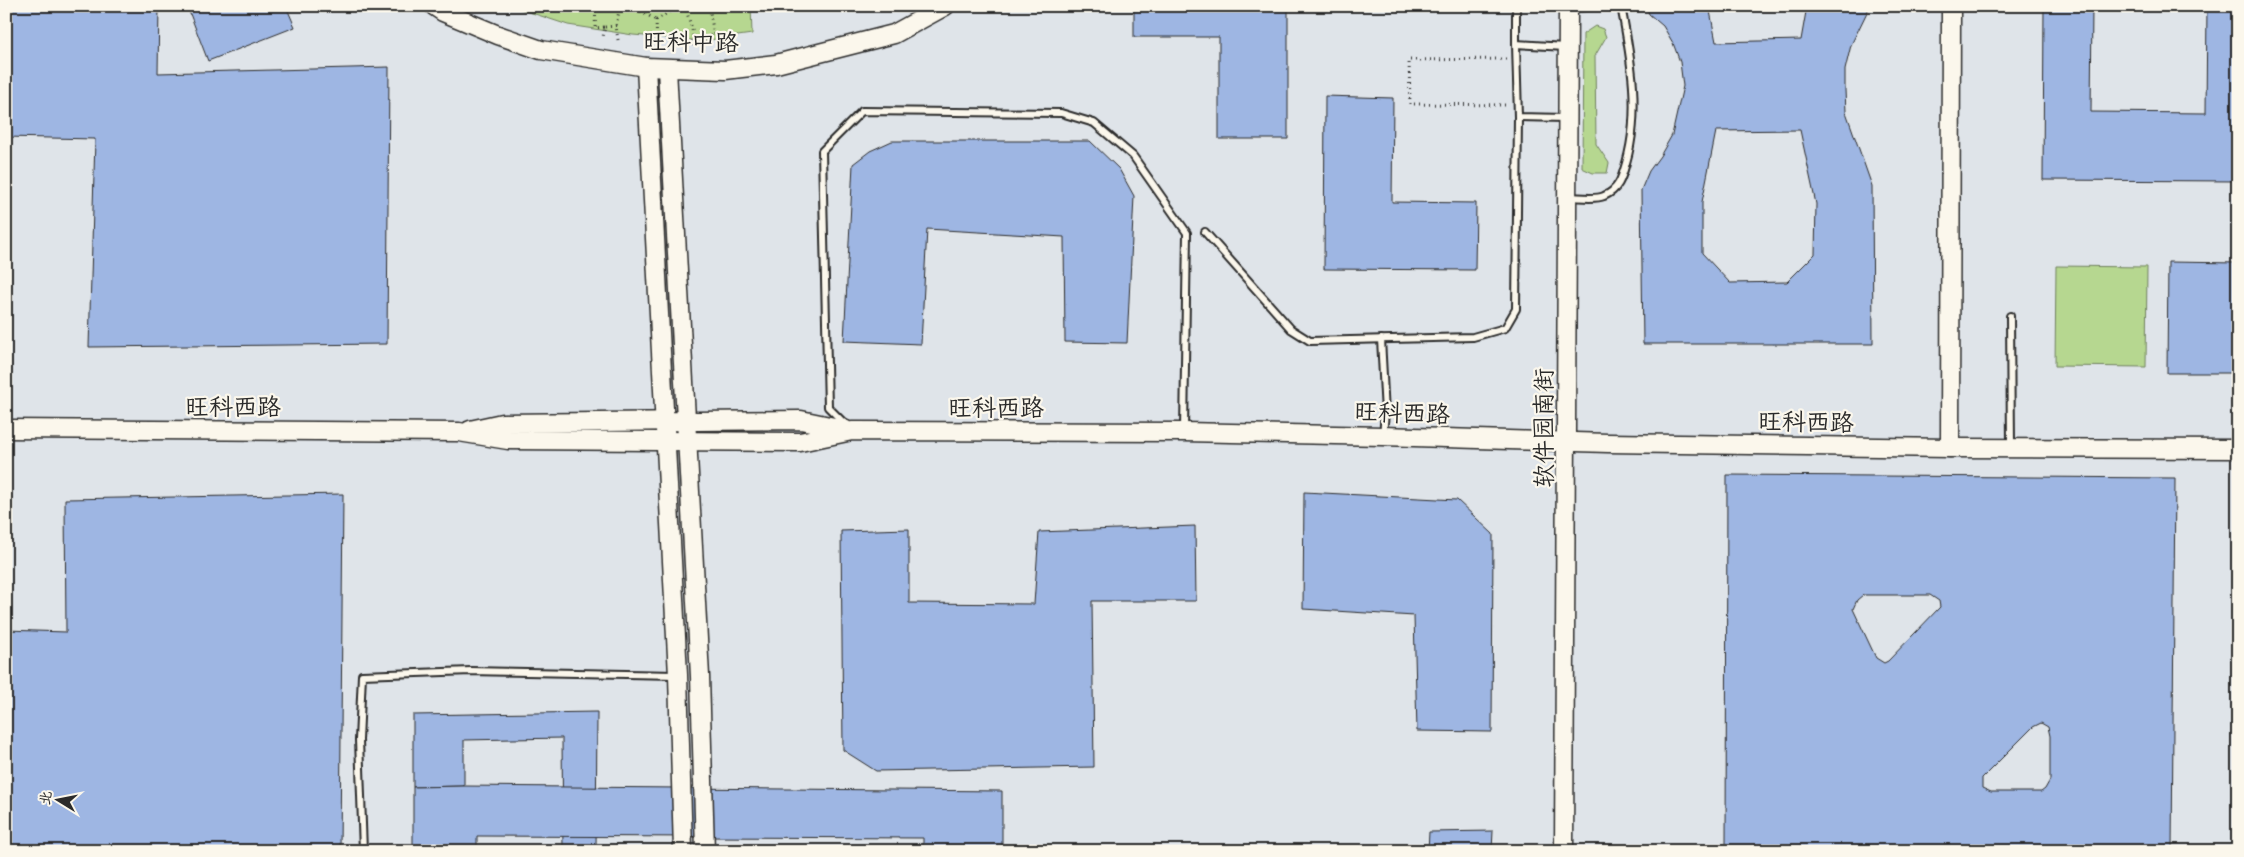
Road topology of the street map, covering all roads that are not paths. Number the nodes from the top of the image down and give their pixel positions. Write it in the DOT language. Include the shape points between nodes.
graph roads {
  1 [pos="434,6"];
  2 [pos="945,6"];
  3 [pos="1516,6"];
  4 [pos="1603,6"];
  5 [pos="1621,6"];
  6 [pos="1951,6"];
  7 [pos="1568,7"];
  8 [pos="1516,44"];
  9 [pos="1568,47"];
  10 [pos="646,68"];
  11 [pos="667,69"];
  12 [pos="1518,117"];
  13 [pos="1567,118"];
  14 [pos="1568,197"];
  15 [pos="1205,232"];
  16 [pos="2010,316"];
  17 [pos="1381,339"];
  18 [pos="663,421"];
  19 [pos="685,421"];
  20 [pos="6,429"];
  21 [pos="852,431"];
  22 [pos="459,432"];
  23 [pos="1184,432"];
  24 [pos="1383,436"];
  25 [pos="664,441"];
  26 [pos="686,442"];
  27 [pos="1568,442"];
  28 [pos="1950,448"];
  29 [pos="2011,448"];
  30 [pos="2238,449"];
  31 [pos="678,675"];
  32 [pos="364,851"];
  33 [pos="682,851"];
  34 [pos="705,851"];
  35 [pos="1564,851"];
  1 -- 10 [label="street, 旺科中路" via="541,50"];
  2 -- 11 [label="street, 旺科中路" via="894,34 776,64 725,70"];
  3 -- 8 [label="lane"];
  4 -- 7 [label="lane"];
  5 -- 14 [label="lane" via="1630,54 1634,117 1630,150 1620,185 1603,197"];
  6 -- 28 [label="street"];
  7 -- 9 [label="street, 软件园南街"];
  8 -- 9 [label="lane"];
  8 -- 12 [label="lane"];
  9 -- 13 [label="street, 软件园南街"];
  10 -- 11 [label="street, 旺科中路"];
  10 -- 18 [label="street"];
  11 -- 19 [label="street"];
  12 -- 13 [label="lane"];
  12 -- 17 [label="lane" via="1516,309 1505,328 1473,337"];
  13 -- 14 [label="street, 软件园南街"];
  14 -- 27 [label="street, 软件园南街"];
  15 -- 17 [label="lane" via="1291,329 1310,341"];
  16 -- 29 [label="lane"];
  17 -- 24 [label="lane"];
  18 -- 19 [label="street"];
  18 -- 22 [label="street" via="502,423"];
  18 -- 25 [label="street"];
  19 -- 21 [label="street" via="801,420"];
  19 -- 26 [label="street"];
  20 -- 22 [label="street, 旺科西路"];
  21 -- 23 [label="street, 旺科西路"];
  21 -- 23 [label="lane" via="828,408 822,151 862,111 1061,113 1094,123 1133,156 1187,233"];
  21 -- 26 [label="street" via="800,442"];
  22 -- 25 [label="street" via="508,440"];
  23 -- 24 [label="street, 旺科西路"];
  24 -- 27 [label="street, 旺科西路"];
  25 -- 26 [label="street"];
  25 -- 31 [label="street"];
  26 -- 34 [label="street" via="700,676"];
  27 -- 28 [label="street, 旺科西路"];
  27 -- 35 [label="street, 软件园南街"];
  28 -- 29 [label="street, 旺科西路"];
  29 -- 30 [label="street, 旺科西路"];
  31 -- 32 [label="lane" via="471,671 362,675 358,740"];
  31 -- 33 [label="street"];
}
